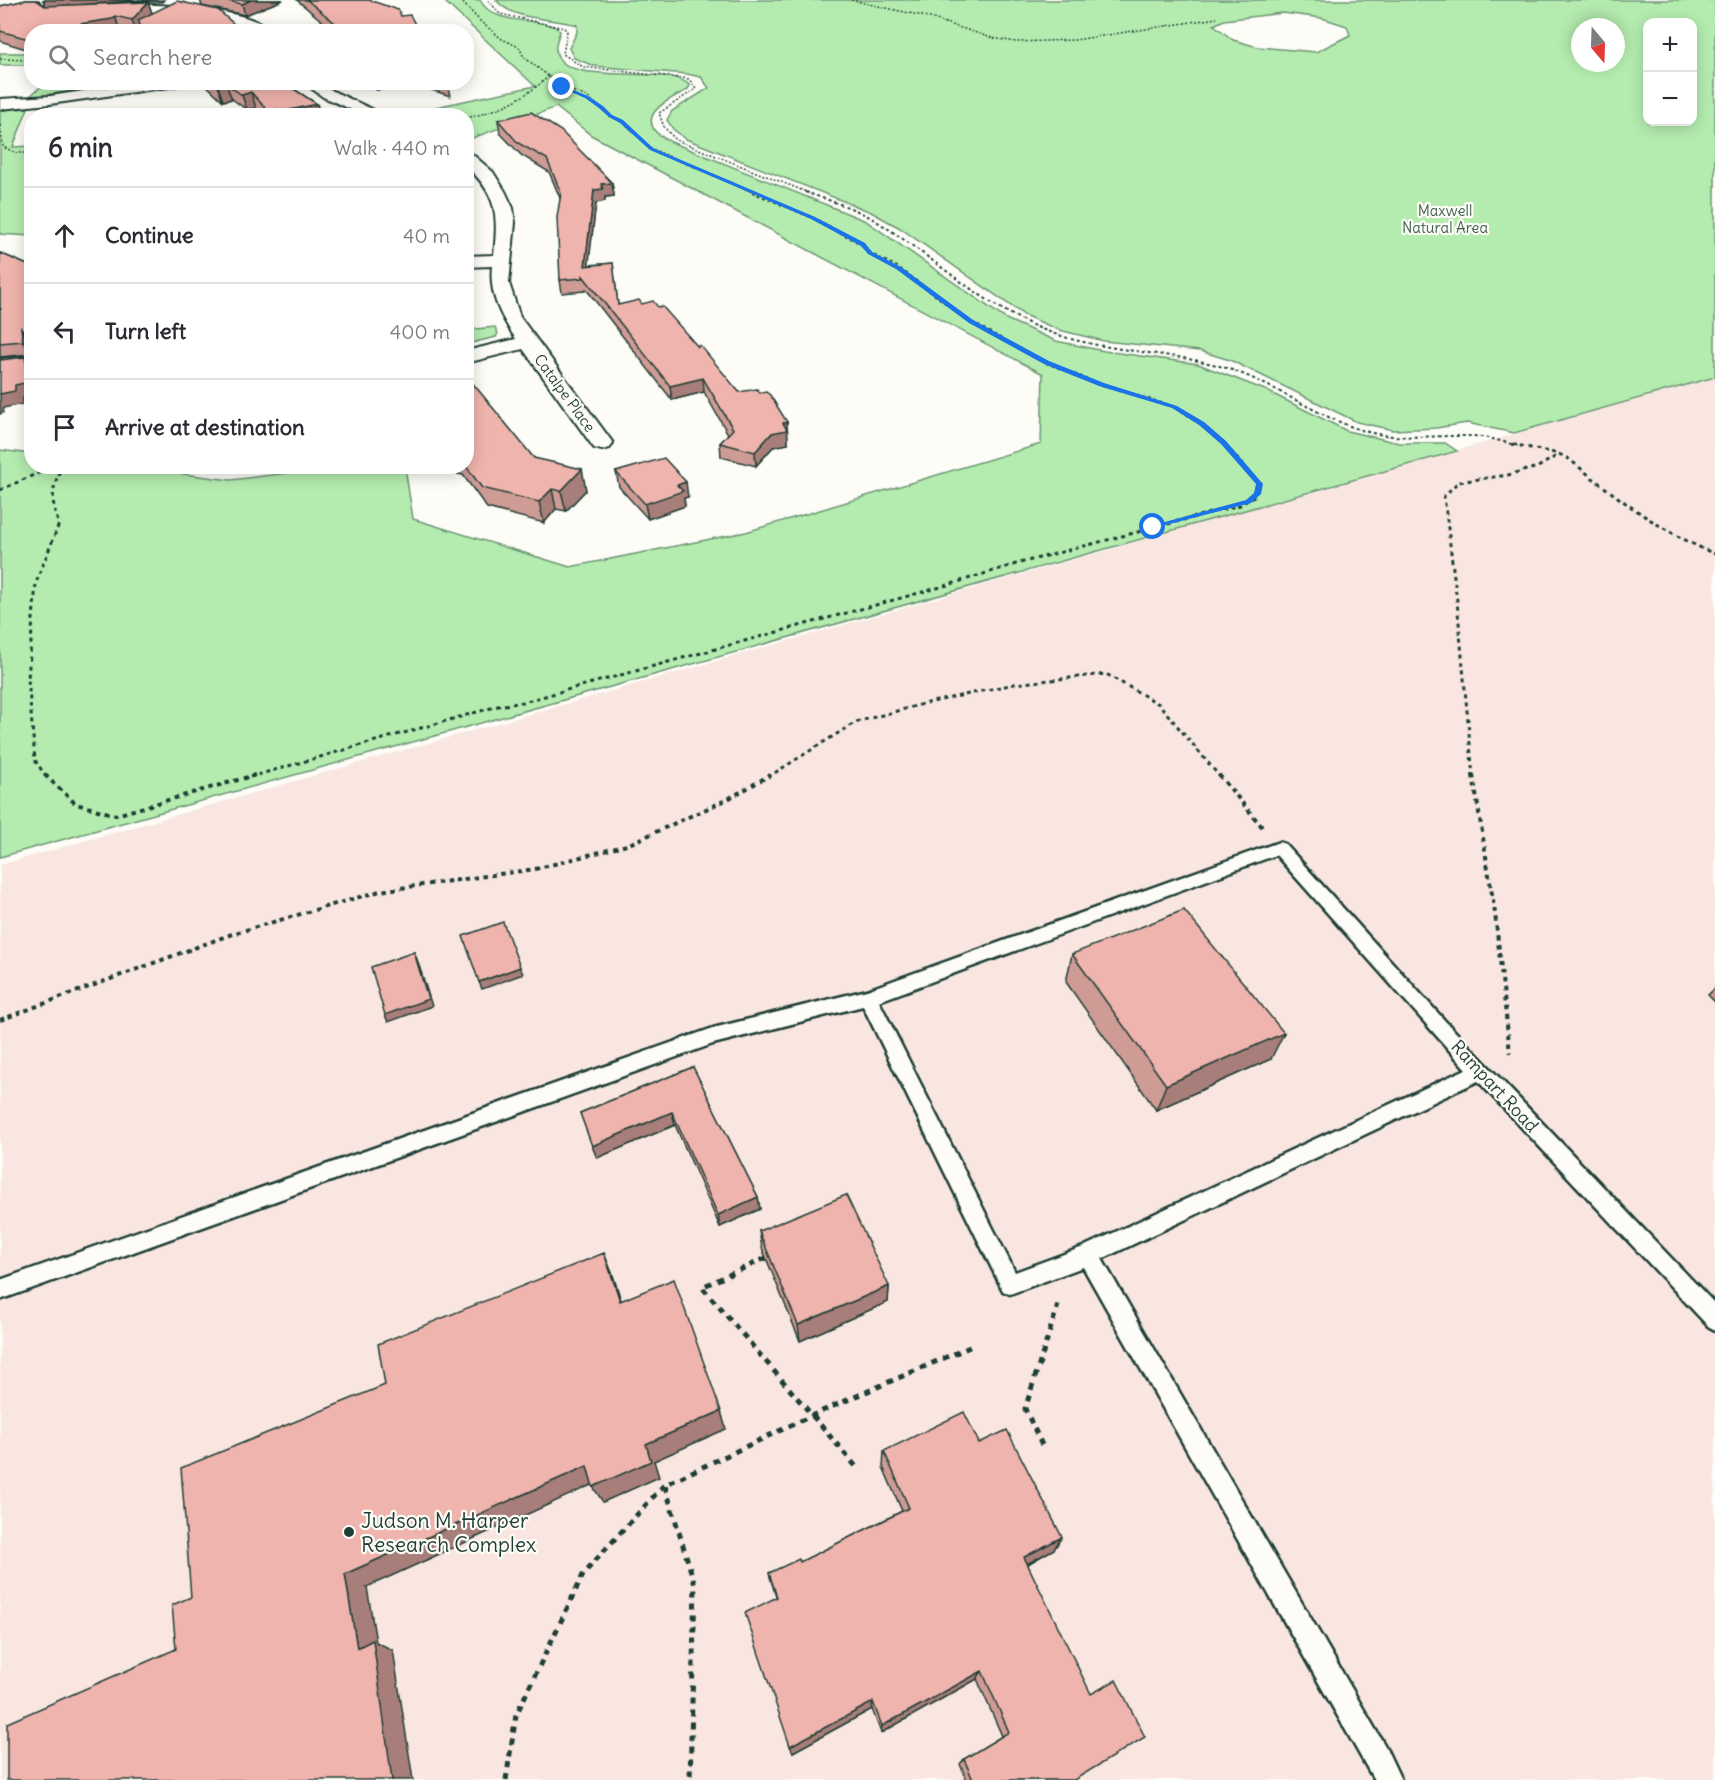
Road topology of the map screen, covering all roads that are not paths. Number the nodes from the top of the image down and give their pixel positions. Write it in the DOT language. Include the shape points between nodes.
graph roads {
  1 [pos="95,9"];
  2 [pos="247,24"];
  3 [pos="120,90"];
  4 [pos="322,90"];
  5 [pos="0,104"];
  6 [pos="361,108"];
  7 [pos="474,164"];
  8 [pos="502,260"];
  9 [pos="474,262"];
  10 [pos="528,342"];
  11 [pos="474,355"];
  12 [pos="24,362"];
  13 [pos="0,364"];
  14 [pos="602,443"];
  15 [pos="868,997"];
  16 [pos="1480,1071"];
  17 [pos="1088,1255"];
  18 [pos="0,1290"];
  19 [pos="1715,1319"];
  20 [pos="1388,1780"];
  1 -- 2 [label="street" via="188,11"];
  3 -- 5 [label="street"];
  4 -- 6 [label="street"];
  7 -- 8 [label="street, Catalpe Place" via="487,176 504,208"];
  8 -- 9 [label="street"];
  8 -- 10 [label="street, Catalpe Place" via="502,297 510,317"];
  10 -- 11 [label="street"];
  10 -- 14 [label="street, Catalpe Place"];
  12 -- 13 [label="street"];
  15 -- 16 [label="lane, Rampart Road" via="1280,848"];
  15 -- 17 [label="lane" via="1010,1284"];
  15 -- 18 [label="lane" via="713,1036"];
  16 -- 17 [label="lane"];
  16 -- 19 [label="lane, Rampart Road"];
  17 -- 20 [label="lane"];
}
